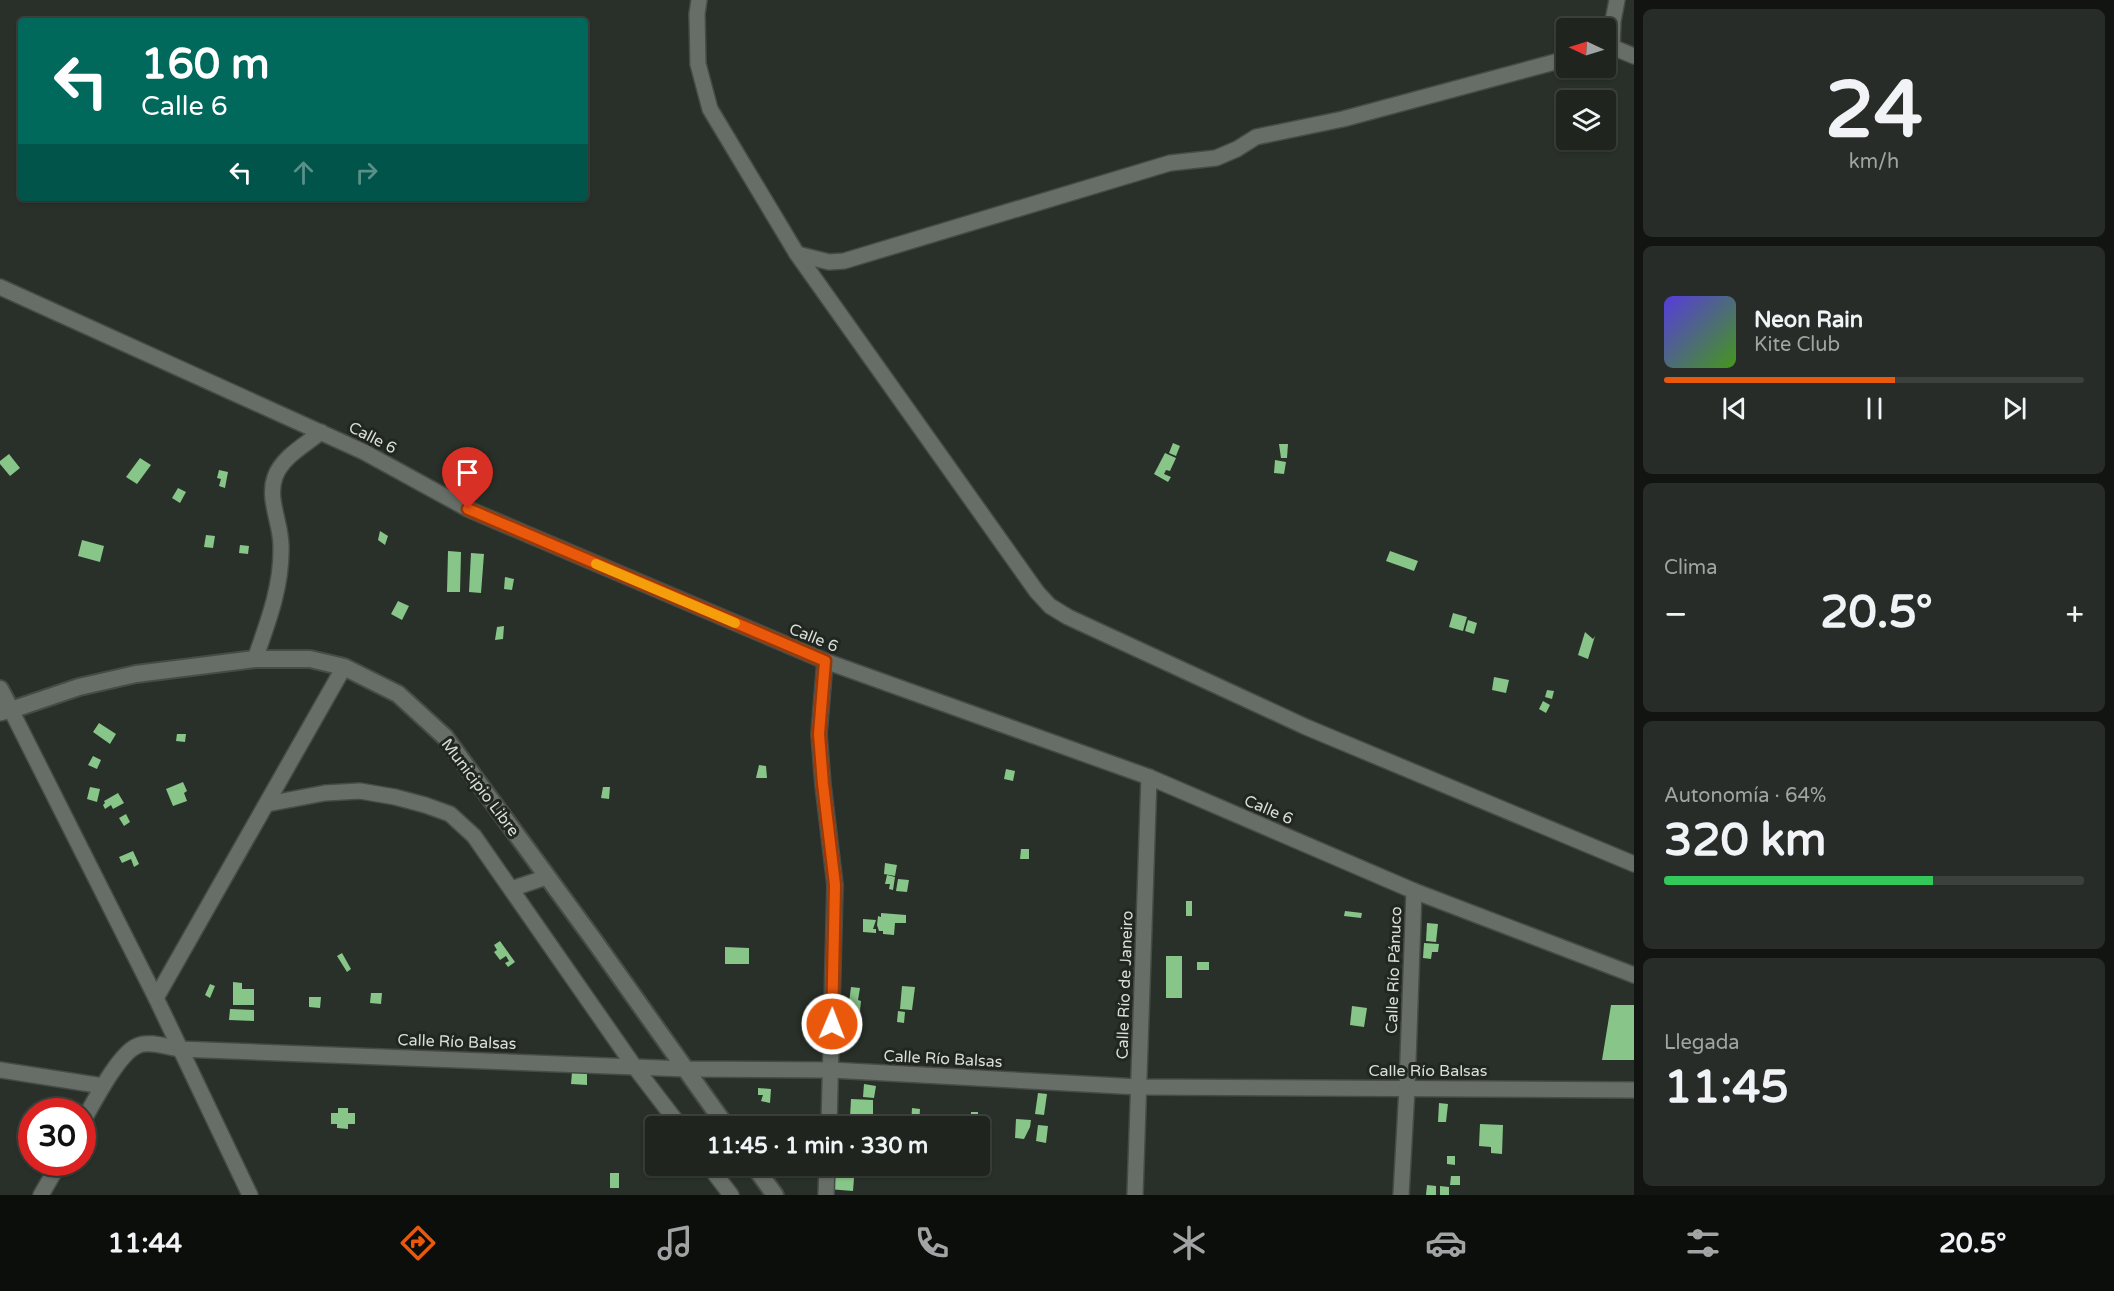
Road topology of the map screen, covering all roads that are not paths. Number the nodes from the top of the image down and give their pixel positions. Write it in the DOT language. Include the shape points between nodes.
graph roads {
  1 [pos="699,0"];
  2 [pos="1617,0"];
  3 [pos="1614,18"];
  4 [pos="1616,50"];
  5 [pos="1634,56"];
  6 [pos="1556,62"];
  7 [pos="797,254"];
  8 [pos="0,287"];
  9 [pos="321,432"];
  10 [pos="255,659"];
  11 [pos="825,661"];
  12 [pos="344,667"];
  13 [pos="0,689"];
  14 [pos="5,712"];
  15 [pos="1149,777"];
  16 [pos="267,804"];
  17 [pos="1634,864"];
  18 [pos="547,877"];
  19 [pos="511,889"];
  20 [pos="1414,891"];
  21 [pos="1634,975"];
  22 [pos="156,998"];
  23 [pos="179,1049"];
  24 [pos="634,1066"];
  25 [pos="0,1070"];
  26 [pos="685,1070"];
  27 [pos="831,1070"];
  28 [pos="103,1086"];
  29 [pos="1139,1087"];
  30 [pos="1407,1088"];
  31 [pos="1634,1090"];
  32 [pos="96,1098"];
  33 [pos="672,1116"];
  34 [pos="719,1116"];
  35 [pos="829,1116"];
  36 [pos="52,1176"];
  37 [pos="717,1176"];
  38 [pos="761,1176"];
  39 [pos="827,1176"];
  40 [pos="42,1195"];
  41 [pos="249,1195"];
  42 [pos="731,1195"];
  43 [pos="775,1195"];
  44 [pos="826,1195"];
  45 [pos="1136,1195"];
  46 [pos="1401,1195"];
  1 -- 7 [label="street" via="698,64 710,109"];
  2 -- 3 [label="street"];
  4 -- 5 [label="street"];
  6 -- 7 [label="street" via="1343,119 1256,137 1216,158 1170,164 844,261 829,262"];
  7 -- 17 [label="street" via="1050,606 1306,727"];
  8 -- 9 [label="street, Calle 6"];
  9 -- 10 [label="street" via="283,462 275,477 272,491 281,543 281,572"];
  9 -- 11 [label="street, Calle 6" via="468,509"];
  10 -- 12 [label="street, Municipio Libre" via="310,659"];
  10 -- 14 [label="street, Municipio Libre" via="136,674 79,687"];
  11 -- 15 [label="street, Calle 6"];
  11 -- 27 [label="street" via="819,734 835,885"];
  12 -- 16 [label="street"];
  12 -- 18 [label="street, Municipio Libre" via="398,694 445,737"];
  13 -- 14 [label="street"];
  14 -- 22 [label="street"];
  15 -- 20 [label="street, Calle 6"];
  15 -- 29 [label="street, Calle Río de Janeiro"];
  16 -- 19 [label="street" via="360,791 425,805 450,814 474,836"];
  16 -- 22 [label="street"];
  18 -- 19 [label="street"];
  18 -- 26 [label="street, Municipio Libre"];
  19 -- 24 [label="street"];
  20 -- 21 [label="street, Calle 6"];
  20 -- 30 [label="street, Calle Río Pánuco"];
  22 -- 23 [label="street"];
  23 -- 24 [label="street, Calle Río Balsas"];
  23 -- 28 [label="street, Calle Río Balsas" via="138,1044 127,1052"];
  23 -- 41 [label="street"];
  24 -- 26 [label="street, Calle Río Balsas"];
  24 -- 33 [label="street"];
  25 -- 28 [label="street"];
  26 -- 27 [label="street, Calle Río Balsas"];
  26 -- 34 [label="street, Municipio Libre"];
  27 -- 29 [label="street, Calle Río Balsas"];
  27 -- 35 [label="street"];
  28 -- 32 [label="street"];
  29 -- 30 [label="street, Calle Río Balsas"];
  29 -- 45 [label="street, Calle Río de Janeiro"];
  30 -- 31 [label="street, Calle Río Balsas"];
  30 -- 46 [label="street, Calle Río Pánuco"];
  36 -- 40 [label="street"];
  37 -- 42 [label="street"];
  38 -- 43 [label="street"];
  39 -- 44 [label="street"];
}
